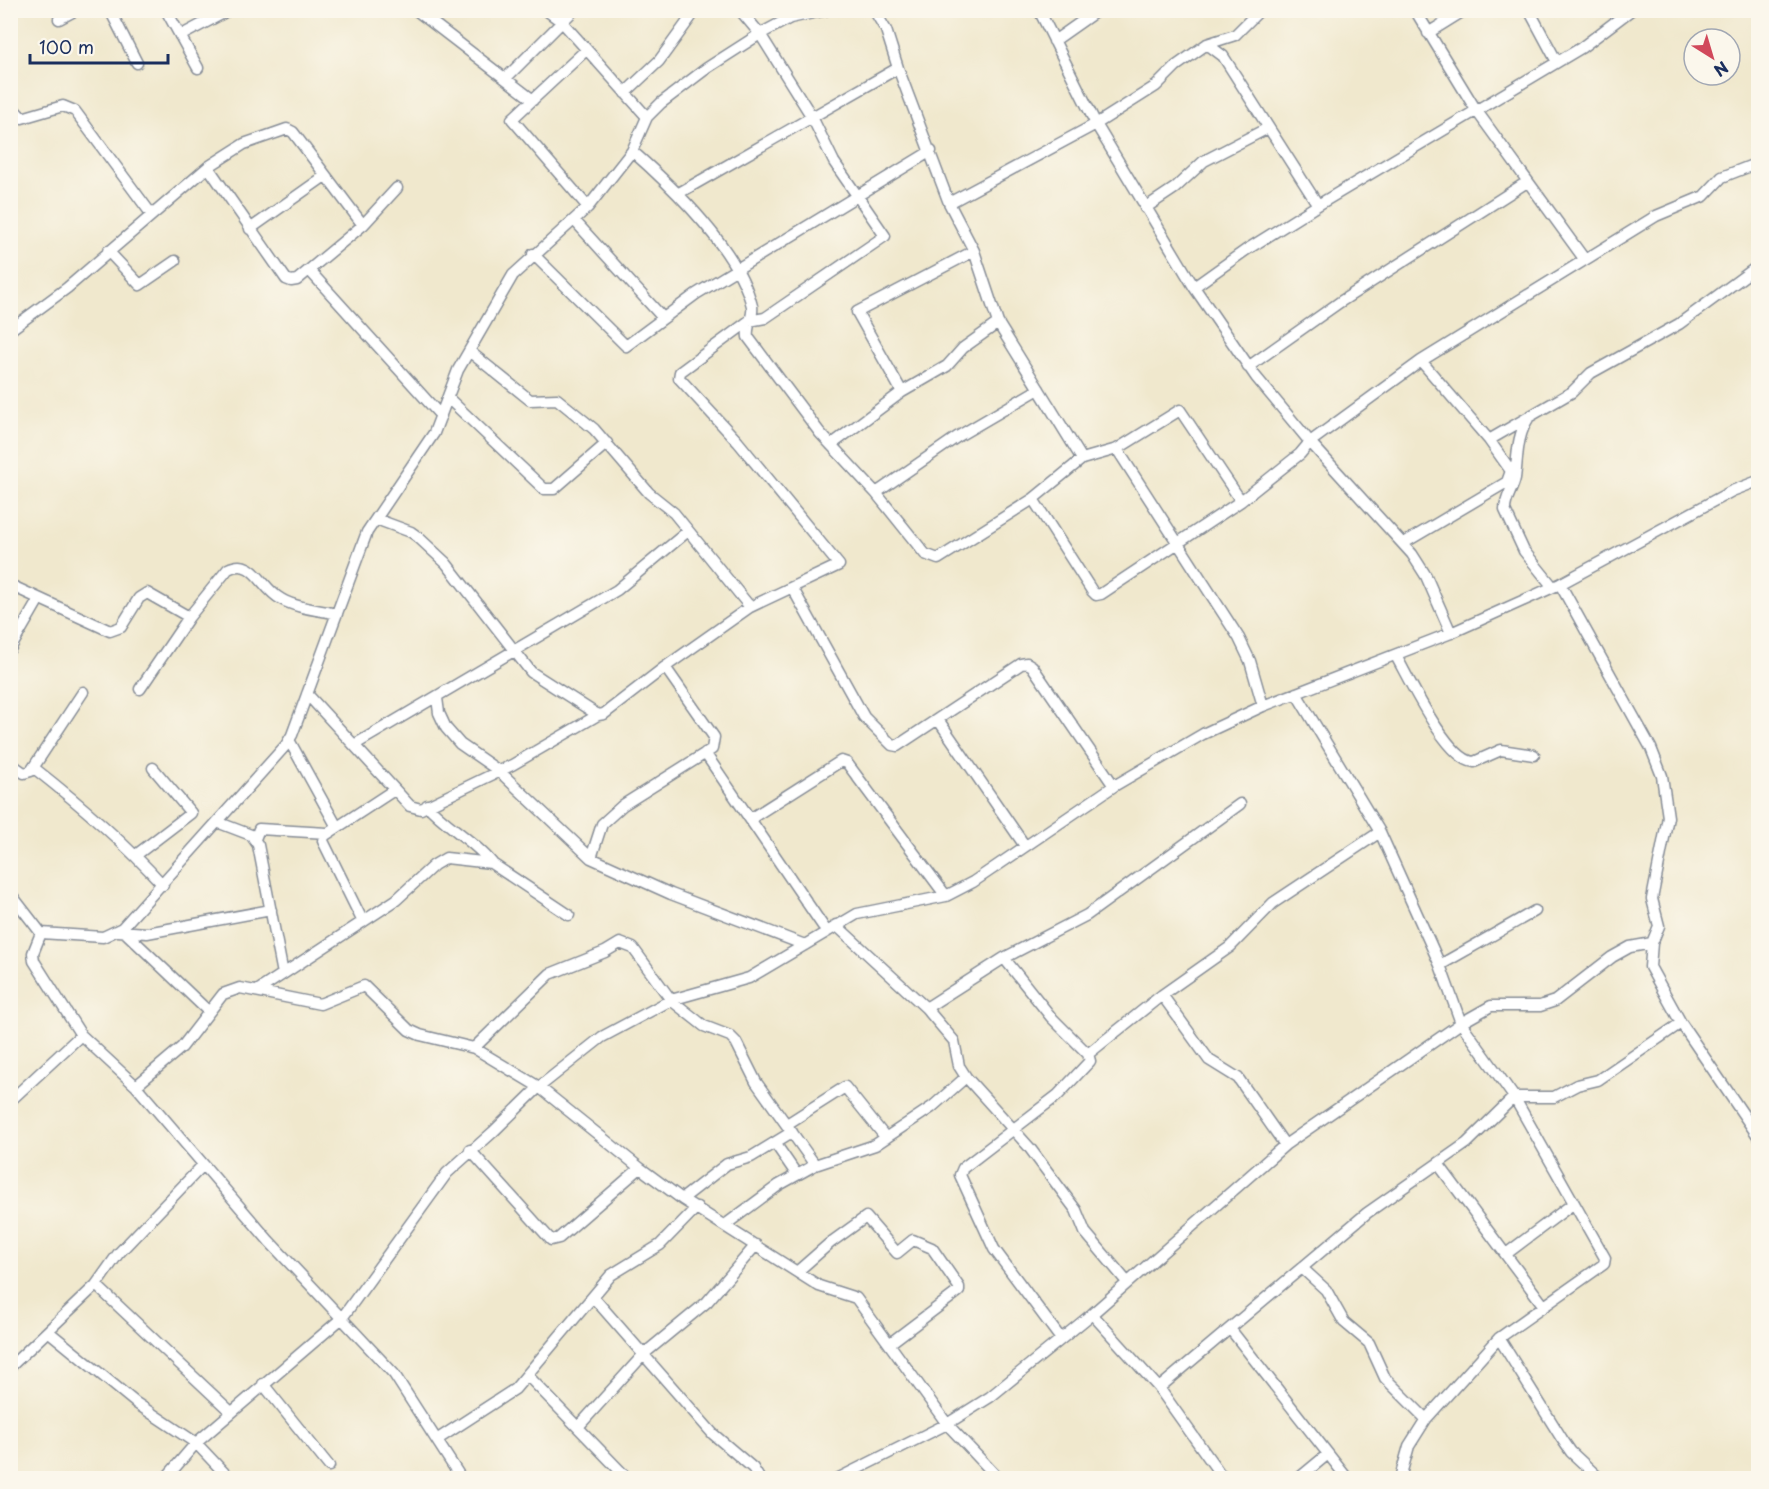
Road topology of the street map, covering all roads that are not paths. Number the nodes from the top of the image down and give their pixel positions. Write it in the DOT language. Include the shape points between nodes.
graph roads {
  1 [pos="76,10"];
  2 [pos="110,10"];
  3 [pos="166,10"];
  4 [pos="230,10"];
  5 [pos="416,10"];
  6 [pos="546,10"];
  7 [pos="574,10"];
  8 [pos="696,10"];
  9 [pos="740,10"];
  10 [pos="827,10"];
  11 [pos="873,10"];
  12 [pos="1039,10"];
  13 [pos="1098,10"];
  14 [pos="1260,10"];
  15 [pos="1415,10"];
  16 [pos="1465,10"];
  17 [pos="1529,10"];
  18 [pos="1631,10"];
  19 [pos="59,19"];
  20 [pos="562,22"];
  21 [pos="1428,33"];
  22 [pos="760,34"];
  23 [pos="180,36"];
  24 [pos="1054,41"];
  25 [pos="1208,45"];
  26 [pos="586,50"];
  27 [pos="1557,62"];
  28 [pos="137,63"];
  29 [pos="198,68"];
  30 [pos="898,68"];
  31 [pos="507,77"];
  32 [pos="625,93"];
  33 [pos="533,99"];
  34 [pos="12,109"];
  35 [pos="1476,111"];
  36 [pos="647,117"];
  37 [pos="812,117"];
  38 [pos="1096,124"];
  39 [pos="1268,128"];
  40 [pos="632,151"];
  41 [pos="931,151"];
  42 [pos="1758,163"];
  43 [pos="208,167"];
  44 [pos="325,176"];
  45 [pos="1527,182"];
  46 [pos="397,188"];
  47 [pos="679,193"];
  48 [pos="858,196"];
  49 [pos="950,203"];
  50 [pos="1318,206"];
  51 [pos="588,207"];
  52 [pos="1145,208"];
  53 [pos="152,215"];
  54 [pos="574,220"];
  55 [pos="363,225"];
  56 [pos="250,229"];
  57 [pos="974,250"];
  58 [pos="108,251"];
  59 [pos="533,254"];
  60 [pos="1585,260"];
  61 [pos="175,261"];
  62 [pos="1758,266"];
  63 [pos="738,269"];
  64 [pos="309,270"];
  65 [pos="1194,287"];
  66 [pos="752,308"];
  67 [pos="663,318"];
  68 [pos="765,318"];
  69 [pos="749,321"];
  70 [pos="998,323"];
  71 [pos="10,330"];
  72 [pos="470,351"];
  73 [pos="1421,361"];
  74 [pos="1248,367"];
  75 [pos="1039,389"];
  76 [pos="902,392"];
  77 [pos="448,398"];
  78 [pos="1531,415"];
  79 [pos="441,417"];
  80 [pos="1489,440"];
  81 [pos="1310,442"];
  82 [pos="607,443"];
  83 [pos="831,445"];
  84 [pos="1118,449"];
  85 [pos="1082,459"];
  86 [pos="1758,481"];
  87 [pos="876,493"];
  88 [pos="1033,499"];
  89 [pos="1241,501"];
  90 [pos="376,519"];
  91 [pos="688,531"];
  92 [pos="1179,540"];
  93 [pos="1404,543"];
  94 [pos="10,585"];
  95 [pos="1556,585"];
  96 [pos="793,589"];
  97 [pos="39,599"];
  98 [pos="750,607"];
  99 [pos="337,614"];
  100 [pos="189,617"];
  101 [pos="1451,633"];
  102 [pos="10,649"];
  103 [pos="514,650"];
  104 [pos="1396,656"];
  105 [pos="665,667"];
  106 [pos="140,689"];
  107 [pos="83,692"];
  108 [pos="1296,693"];
  109 [pos="307,694"];
  110 [pos="437,698"];
  111 [pos="1263,706"];
  112 [pos="598,715"];
  113 [pos="939,721"];
  114 [pos="289,740"];
  115 [pos="354,745"];
  116 [pos="705,753"];
  117 [pos="1534,755"];
  118 [pos="10,763"];
  119 [pos="34,768"];
  120 [pos="153,768"];
  121 [pos="499,771"];
  122 [pos="1114,786"];
  123 [pos="394,790"];
  124 [pos="1240,804"];
  125 [pos="427,805"];
  126 [pos="750,819"];
  127 [pos="217,822"];
  128 [pos="332,830"];
  129 [pos="1380,832"];
  130 [pos="255,839"];
  131 [pos="1024,846"];
  132 [pos="136,855"];
  133 [pos="591,858"];
  134 [pos="493,864"];
  135 [pos="163,885"];
  136 [pos="10,893"];
  137 [pos="946,896"];
  138 [pos="271,910"];
  139 [pos="1534,911"];
  140 [pos="569,915"];
  141 [pos="363,922"];
  142 [pos="831,928"];
  143 [pos="122,932"];
  144 [pos="40,933"];
  145 [pos="1652,943"];
  146 [pos="805,945"];
  147 [pos="1004,958"];
  148 [pos="1440,965"];
  149 [pos="283,974"];
  150 [pos="256,991"];
  151 [pos="1162,995"];
  152 [pos="671,1000"];
  153 [pos="926,1008"];
  154 [pos="209,1011"];
  155 [pos="1461,1023"];
  156 [pos="1682,1023"];
  157 [pos="81,1035"];
  158 [pos="474,1048"];
  159 [pos="1088,1054"];
  160 [pos="966,1077"];
  161 [pos="136,1086"];
  162 [pos="539,1087"];
  163 [pos="1514,1097"];
  164 [pos="10,1101"];
  165 [pos="789,1128"];
  166 [pos="1014,1131"];
  167 [pos="1758,1136"];
  168 [pos="886,1138"];
  169 [pos="775,1143"];
  170 [pos="1285,1145"];
  171 [pos="470,1150"];
  172 [pos="815,1165"];
  173 [pos="1439,1165"];
  174 [pos="202,1166"];
  175 [pos="640,1168"];
  176 [pos="797,1175"];
  177 [pos="682,1199"];
  178 [pos="1574,1203"];
  179 [pos="697,1207"];
  180 [pos="725,1225"];
  181 [pos="756,1245"];
  182 [pos="1506,1254"];
  183 [pos="1302,1268"];
  184 [pos="798,1272"];
  185 [pos="1127,1282"];
  186 [pos="96,1285"];
  187 [pos="594,1298"];
  188 [pos="1544,1306"];
  189 [pos="1092,1314"];
  190 [pos="342,1318"];
  191 [pos="1231,1330"];
  192 [pos="48,1331"];
  193 [pos="1499,1338"];
  194 [pos="1061,1340"];
  195 [pos="889,1344"];
  196 [pos="645,1353"];
  197 [pos="10,1367"];
  198 [pos="528,1376"];
  199 [pos="263,1384"];
  200 [pos="1159,1388"];
  201 [pos="231,1412"];
  202 [pos="1426,1419"];
  203 [pos="947,1424"];
  204 [pos="578,1427"];
  205 [pos="438,1440"];
  206 [pos="196,1443"];
  207 [pos="1328,1454"];
  208 [pos="328,1466"];
  209 [pos="166,1479"];
  210 [pos="229,1479"];
  211 [pos="462,1479"];
  212 [pos="627,1479"];
  213 [pos="759,1479"];
  214 [pos="839,1479"];
  215 [pos="998,1479"];
  216 [pos="1222,1479"];
  217 [pos="1299,1479"];
  218 [pos="1347,1479"];
  219 [pos="1400,1479"];
  220 [pos="1599,1479"];
  1 -- 19 [label="street"];
  2 -- 28 [label="street"];
  3 -- 23 [label="street"];
  4 -- 23 [label="street"];
  5 -- 31 [label="street"];
  6 -- 20 [label="street"];
  7 -- 20 [label="street"];
  8 -- 32 [label="street" via="659,61"];
  9 -- 22 [label="street"];
  10 -- 22 [label="street" via="790,18"];
  11 -- 30 [label="street" via="886,30"];
  12 -- 24 [label="street"];
  13 -- 24 [label="street"];
  14 -- 25 [label="street" via="1235,35"];
  15 -- 21 [label="street"];
  16 -- 21 [label="street"];
  17 -- 27 [label="street"];
  18 -- 27 [label="street"];
  20 -- 26 [label="street"];
  20 -- 31 [label="street"];
  21 -- 35 [label="street"];
  22 -- 36 [label="street" via="679,88"];
  22 -- 37 [label="street"];
  23 -- 29 [label="street"];
  24 -- 38 [label="street"];
  25 -- 38 [label="street" via="1176,66 1156,86"];
  25 -- 39 [label="street" via="1223,56"];
  26 -- 32 [label="street"];
  26 -- 33 [label="street"];
  27 -- 35 [label="street"];
  30 -- 37 [label="street"];
  30 -- 41 [label="street"];
  31 -- 33 [label="street"];
  32 -- 36 [label="street"];
  33 -- 51 [label="street" via="513,122"];
  34 -- 53 [label="street" via="22,118 63,106 75,111"];
  35 -- 45 [label="street"];
  35 -- 50 [label="street"];
  36 -- 40 [label="street"];
  37 -- 47 [label="street"];
  37 -- 48 [label="street" via="834,162"];
  38 -- 49 [label="street"];
  38 -- 52 [label="street"];
  39 -- 50 [label="street"];
  39 -- 52 [label="street" via="1204,161 1175,188"];
  40 -- 47 [label="street"];
  40 -- 51 [label="street"];
  41 -- 48 [label="street"];
  41 -- 49 [label="street"];
  42 -- 60 [label="street" via="1722,177 1704,196 1656,216"];
  43 -- 44 [label="street" via="244,144 287,129"];
  43 -- 53 [label="street"];
  43 -- 56 [label="street"];
  44 -- 55 [label="street"];
  44 -- 56 [label="street"];
  45 -- 60 [label="street"];
  45 -- 74 [label="street" via="1340,302"];
  46 -- 55 [label="street"];
  47 -- 63 [label="street"];
  48 -- 63 [label="street"];
  48 -- 68 [label="street" via="885,234 884,239"];
  49 -- 57 [label="street"];
  50 -- 65 [label="street"];
  51 -- 54 [label="street"];
  52 -- 65 [label="street"];
  53 -- 58 [label="street"];
  54 -- 59 [label="street"];
  54 -- 67 [label="street"];
  55 -- 64 [label="street"];
  56 -- 64 [label="street" via="286,279 297,280"];
  57 -- 70 [label="street"];
  57 -- 76 [label="street" via="857,312"];
  58 -- 61 [label="street" via="140,285"];
  58 -- 71 [label="street" via="67,288"];
  59 -- 67 [label="street" via="622,345 631,345"];
  59 -- 72 [label="street" via="513,274"];
  60 -- 73 [label="street"];
  62 -- 78 [label="street" via="1672,328 1592,373 1572,392"];
  63 -- 66 [label="street"];
  63 -- 67 [label="street"];
  64 -- 79 [label="street"];
  65 -- 74 [label="street"];
  66 -- 68 [label="street"];
  66 -- 69 [label="street"];
  68 -- 69 [label="street"];
  69 -- 83 [label="street" via="748,337"];
  69 -- 96 [label="street" via="680,372 679,378 838,562 837,567"];
  70 -- 75 [label="street"];
  70 -- 76 [label="street" via="963,348 947,366"];
  72 -- 77 [label="street"];
  72 -- 82 [label="street" via="530,400 564,402"];
  73 -- 80 [label="street"];
  73 -- 81 [label="street"];
  74 -- 81 [label="street"];
  75 -- 85 [label="street"];
  75 -- 87 [label="street" via="957,437"];
  76 -- 83 [label="street"];
  77 -- 79 [label="street"];
  77 -- 82 [label="street" via="544,489 554,489"];
  78 -- 80 [label="street"];
  78 -- 95 [label="street" via="1518,441 1515,480 1505,510 1524,551"];
  79 -- 90 [label="street" via="426,447"];
  80 -- 93 [label="street" via="1510,471 1507,482"];
  81 -- 89 [label="street"];
  81 -- 93 [label="street"];
  82 -- 91 [label="street"];
  83 -- 87 [label="street"];
  84 -- 85 [label="street"];
  84 -- 89 [label="street" via="1180,410"];
  84 -- 92 [label="street"];
  85 -- 88 [label="street"];
  86 -- 95 [label="street" via="1732,491"];
  87 -- 88 [label="street" via="925,554 938,559"];
  88 -- 92 [label="street" via="1096,595"];
  89 -- 92 [label="street"];
  90 -- 99 [label="street" via="367,532"];
  90 -- 103 [label="street" via="411,532 446,563"];
  91 -- 98 [label="street"];
  91 -- 103 [label="street" via="625,585"];
  92 -- 111 [label="street" via="1242,644"];
  93 -- 101 [label="street" via="1426,576"];
  94 -- 97 [label="street"];
  95 -- 101 [label="street"];
  95 -- 145 [label="street" via="1651,748 1662,776 1668,817 1652,899 1659,926"];
  96 -- 98 [label="street"];
  96 -- 113 [label="street" via="864,717 892,745 897,746"];
  97 -- 100 [label="street" via="110,631 121,627 139,598 147,593"];
  97 -- 102 [label="street"];
  98 -- 105 [label="street"];
  99 -- 100 [label="street" via="283,600 249,567 242,565 228,569"];
  99 -- 109 [label="street"];
  100 -- 106 [label="street"];
  101 -- 104 [label="street"];
  103 -- 110 [label="street"];
  103 -- 112 [label="street" via="531,672"];
  104 -- 108 [label="street"];
  104 -- 117 [label="street" via="1427,711 1460,757 1474,762 1508,750"];
  105 -- 112 [label="street"];
  105 -- 116 [label="street" via="714,737 712,748"];
  107 -- 119 [label="street"];
  108 -- 111 [label="street"];
  108 -- 129 [label="street"];
  109 -- 114 [label="street"];
  109 -- 115 [label="street"];
  110 -- 115 [label="street"];
  110 -- 121 [label="street" via="443,721 460,744"];
  111 -- 122 [label="street" via="1203,734"];
  112 -- 121 [label="street"];
  113 -- 122 [label="street" via="1027,663"];
  113 -- 131 [label="street"];
  114 -- 127 [label="street"];
  114 -- 128 [label="street"];
  115 -- 123 [label="street"];
  116 -- 126 [label="street"];
  116 -- 133 [label="street" via="623,805 603,824"];
  118 -- 119 [label="street" via="24,773"];
  119 -- 132 [label="street"];
  120 -- 132 [label="street" via="191,813"];
  121 -- 125 [label="street"];
  121 -- 133 [label="street"];
  122 -- 131 [label="street"];
  123 -- 125 [label="street" via="410,806"];
  123 -- 128 [label="street"];
  124 -- 147 [label="street" via="1087,915"];
  125 -- 134 [label="street"];
  126 -- 137 [label="street" via="841,760"];
  126 -- 142 [label="street"];
  127 -- 130 [label="street"];
  127 -- 135 [label="street"];
  128 -- 130 [label="street" via="259,829"];
  128 -- 141 [label="street" via="323,840"];
  129 -- 148 [label="street"];
  129 -- 151 [label="street" via="1273,903 1230,947"];
  130 -- 138 [label="street"];
  131 -- 137 [label="street"];
  132 -- 135 [label="street"];
  133 -- 146 [label="street" via="671,894"];
  134 -- 140 [label="street"];
  134 -- 141 [label="street" via="447,858 440,861"];
  135 -- 143 [label="street"];
  136 -- 144 [label="street"];
  137 -- 142 [label="street" via="857,914"];
  138 -- 143 [label="street" via="147,933"];
  138 -- 149 [label="street"];
  139 -- 148 [label="street"];
  141 -- 149 [label="street"];
  142 -- 146 [label="street"];
  142 -- 153 [label="street"];
  143 -- 144 [label="street" via="103,938"];
  143 -- 154 [label="street"];
  144 -- 157 [label="street" via="33,961"];
  145 -- 155 [label="street" via="1630,947 1612,957 1555,1001 1540,1006 1491,1006"];
  145 -- 156 [label="street" via="1650,967"];
  146 -- 152 [label="street" via="743,981"];
  147 -- 153 [label="street"];
  147 -- 159 [label="street" via="1051,1017"];
  148 -- 155 [label="street"];
  149 -- 150 [label="street"];
  150 -- 154 [label="street" via="240,988 223,993"];
  150 -- 158 [label="street" via="320,1004 364,986 409,1030"];
  151 -- 159 [label="street"];
  151 -- 170 [label="street" via="1209,1060 1238,1078"];
  152 -- 158 [label="street" via="633,948 620,943 550,974"];
  152 -- 162 [label="street" via="602,1036"];
  152 -- 165 [label="street" via="704,1026 736,1042 756,1082"];
  153 -- 160 [label="street" via="954,1041 959,1066"];
  154 -- 161 [label="street" via="182,1047"];
  155 -- 163 [label="street"];
  155 -- 170 [label="street"];
  156 -- 163 [label="street" via="1598,1080 1554,1097"];
  156 -- 167 [label="street"];
  157 -- 161 [label="street"];
  157 -- 164 [label="street"];
  158 -- 162 [label="street"];
  159 -- 166 [label="street" via="1089,1063"];
  160 -- 166 [label="street"];
  160 -- 168 [label="street" via="932,1107"];
  161 -- 174 [label="street"];
  162 -- 171 [label="street"];
  162 -- 175 [label="street"];
  163 -- 173 [label="street"];
  163 -- 178 [label="street"];
  165 -- 168 [label="street" via="844,1087"];
  165 -- 169 [label="street"];
  165 -- 172 [label="street"];
  166 -- 185 [label="street" via="1076,1210 1084,1232"];
  166 -- 194 [label="street" via="960,1174 994,1249"];
  168 -- 172 [label="street" via="864,1151"];
  169 -- 176 [label="street"];
  169 -- 177 [label="street" via="748,1159 727,1164"];
  170 -- 185 [label="street"];
  171 -- 175 [label="street" via="551,1240 559,1238"];
  171 -- 190 [label="street" via="447,1173"];
  172 -- 176 [label="street"];
  173 -- 182 [label="street"];
  173 -- 183 [label="street" via="1367,1213"];
  174 -- 186 [label="street" via="118,1254"];
  174 -- 190 [label="street"];
  175 -- 177 [label="street"];
  176 -- 180 [label="street"];
  177 -- 179 [label="street"];
  178 -- 182 [label="street"];
  178 -- 188 [label="street" via="1604,1252 1604,1264"];
  179 -- 180 [label="street"];
  179 -- 187 [label="street" via="660,1245 610,1275"];
  180 -- 181 [label="street"];
  181 -- 184 [label="street"];
  181 -- 196 [label="street" via="707,1302"];
  182 -- 188 [label="street"];
  183 -- 191 [label="street"];
  183 -- 202 [label="street" via="1326,1290 1344,1322 1369,1343 1385,1378"];
  184 -- 195 [label="street" via="819,1286 856,1298"];
  184 -- 195 [label="street" via="866,1217 897,1253 913,1240 933,1248 959,1291"];
  185 -- 189 [label="street"];
  186 -- 192 [label="street"];
  186 -- 201 [label="street"];
  187 -- 196 [label="street"];
  187 -- 198 [label="street"];
  188 -- 193 [label="street"];
  189 -- 194 [label="street"];
  189 -- 200 [label="street"];
  190 -- 199 [label="street"];
  190 -- 205 [label="street" via="394,1374"];
  191 -- 200 [label="street"];
  191 -- 207 [label="street"];
  192 -- 197 [label="street"];
  192 -- 206 [label="street" via="136,1403"];
  193 -- 202 [label="street"];
  193 -- 220 [label="street" via="1571,1452"];
  194 -- 203 [label="street" via="990,1397"];
  195 -- 203 [label="street"];
  196 -- 204 [label="street"];
  196 -- 213 [label="street" via="713,1434 753,1468"];
  198 -- 204 [label="street"];
  198 -- 205 [label="street" via="515,1389"];
  199 -- 201 [label="street"];
  199 -- 208 [label="street"];
  200 -- 216 [label="street"];
  201 -- 206 [label="street"];
  202 -- 219 [label="street" via="1409,1446"];
  203 -- 214 [label="street"];
  203 -- 215 [label="street"];
  204 -- 212 [label="street"];
  205 -- 211 [label="street"];
  206 -- 209 [label="street"];
  206 -- 210 [label="street"];
  207 -- 217 [label="street"];
  207 -- 218 [label="street"];
}
